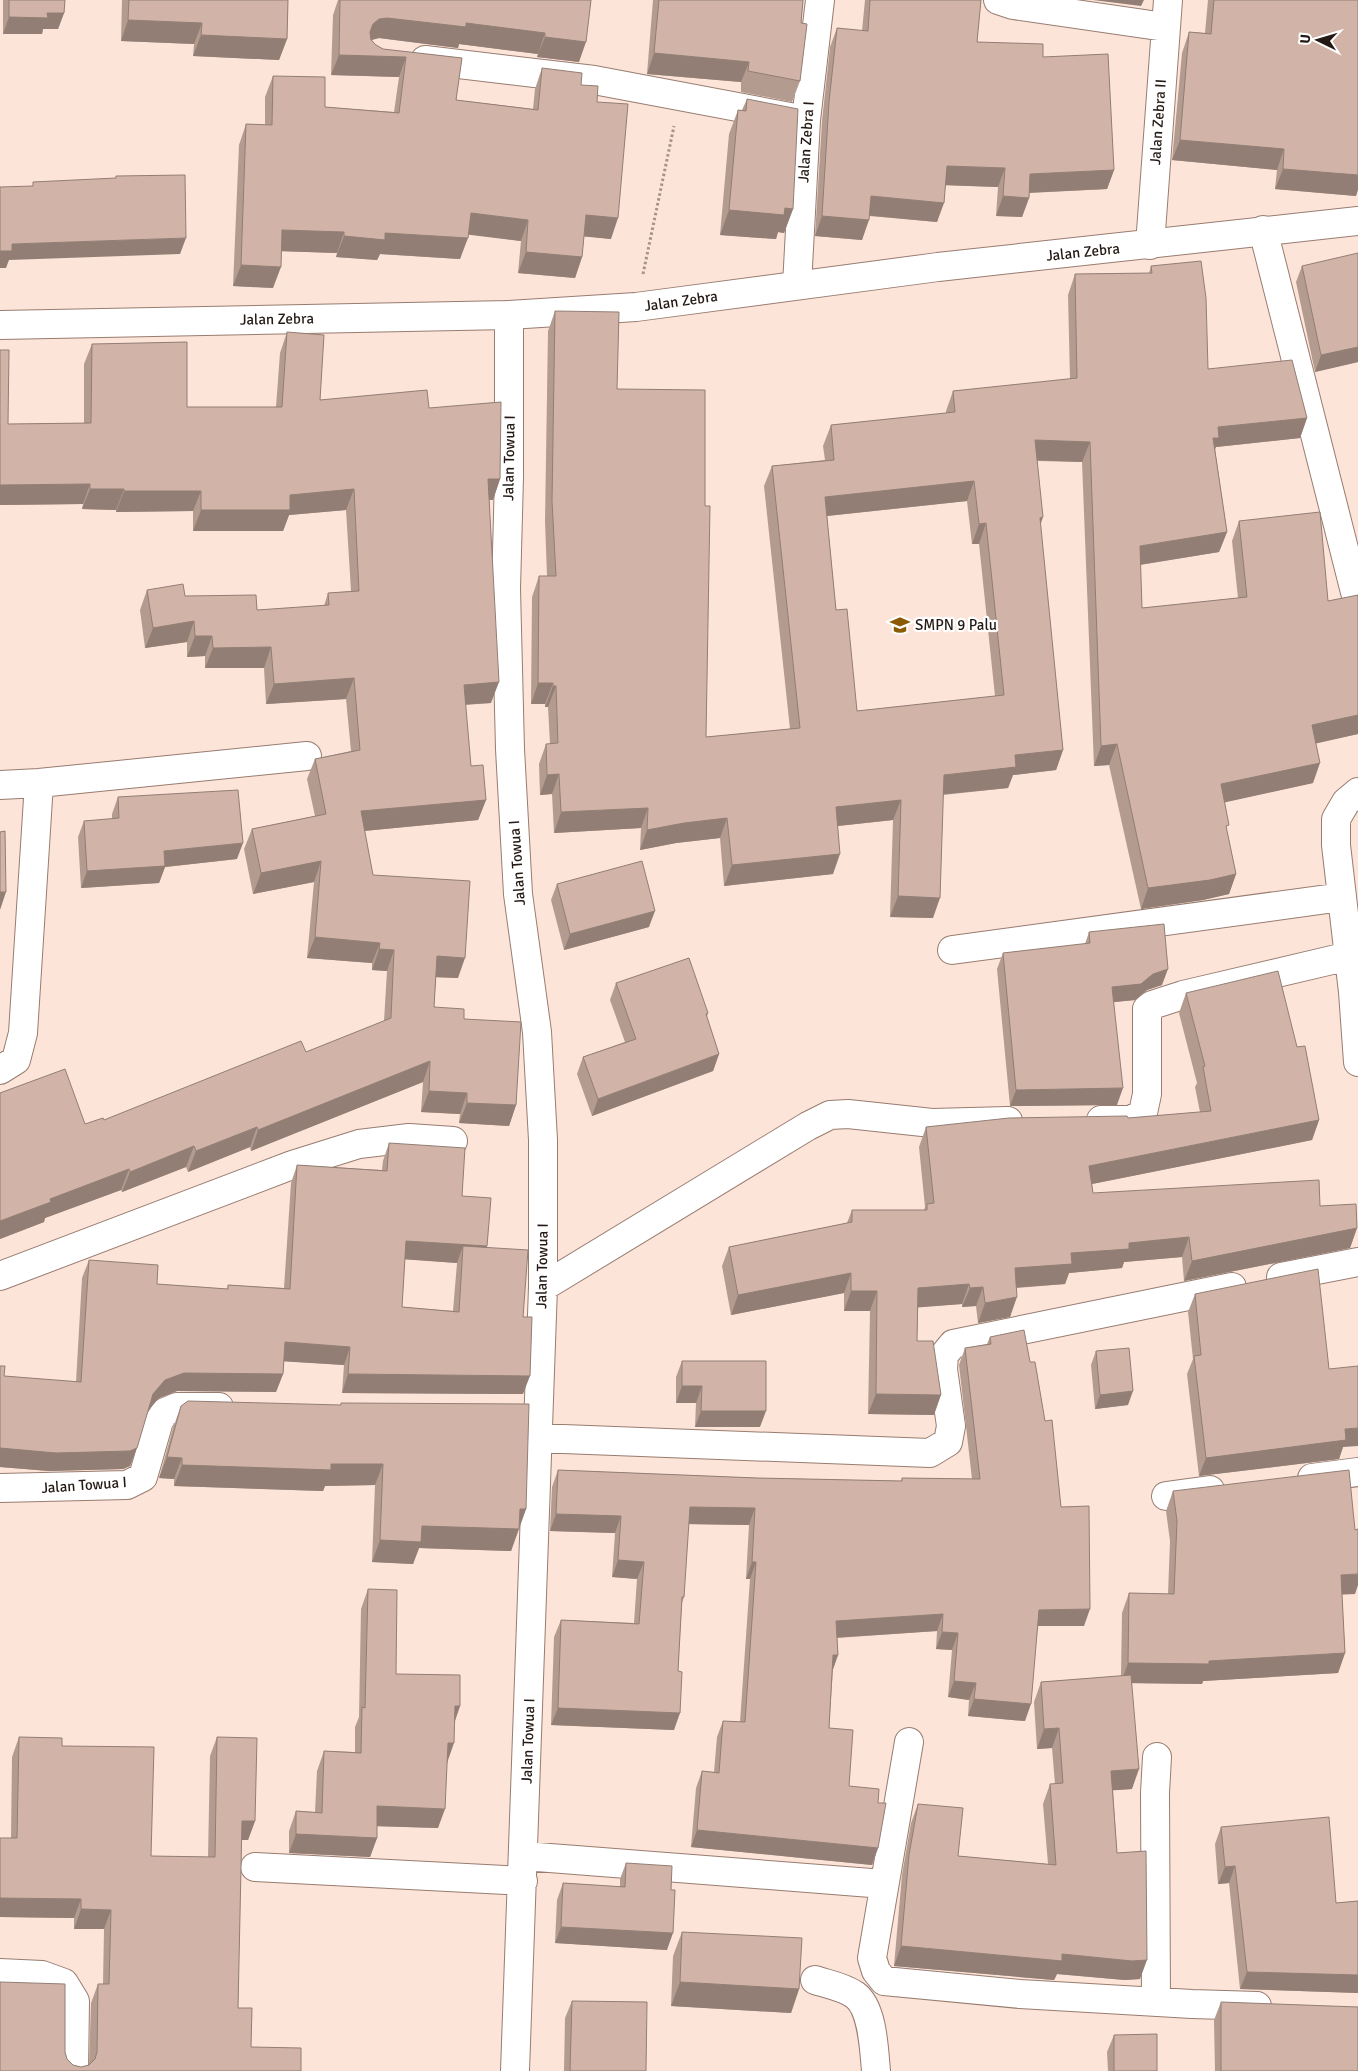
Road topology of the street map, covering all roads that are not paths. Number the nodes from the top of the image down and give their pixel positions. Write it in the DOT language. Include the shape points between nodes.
graph roads {
  1 [pos="820,0"];
  2 [pos="998,0"];
  3 [pos="1168,0"];
  4 [pos="1165,27"];
  5 [pos="398,56"];
  6 [pos="806,120"];
  7 [pos="1358,221"];
  8 [pos="1263,230"];
  9 [pos="1150,245"];
  10 [pos="797,284"];
  11 [pos="509,314"];
  12 [pos="0,325"];
  13 [pos="1355,592"];
  14 [pos="307,756"];
  15 [pos="39,783"];
  16 [pos="0,785"];
  17 [pos="1358,792"];
  18 [pos="1342,897"];
  19 [pos="952,950"];
  20 [pos="1349,956"];
  21 [pos="1356,992"];
  22 [pos="1358,1062"];
  23 [pos="0,1070"];
  24 [pos="1032,1121"];
  25 [pos="1072,1121"];
  26 [pos="453,1141"];
  27 [pos="1358,1262"];
  28 [pos="0,1276"];
  29 [pos="543,1287"];
  30 [pos="246,1408"];
  31 [pos="538,1438"];
  32 [pos="1358,1472"];
  33 [pos="1291,1480"];
  34 [pos="1233,1487"];
  35 [pos="0,1488"];
  36 [pos="1166,1496"];
  37 [pos="909,1742"];
  38 [pos="1157,1757"];
  39 [pos="255,1867"];
  40 [pos="523,1869"];
  41 [pos="884,1884"];
  42 [pos="876,1971"];
  43 [pos="0,1973"];
  44 [pos="815,1980"];
  45 [pos="853,1993"];
  46 [pos="1156,2002"];
  47 [pos="1280,2007"];
  48 [pos="74,2071"];
  49 [pos="515,2071"];
  50 [pos="876,2071"];
  1 -- 6 [label="street, Jalan Zebra I"];
  2 -- 4 [label="street" via="1013,5"];
  3 -- 4 [label="street, Jalan Zebra II"];
  4 -- 9 [label="street, Jalan Zebra II"];
  5 -- 6 [label="street" via="594,80"];
  6 -- 10 [label="street, Jalan Zebra I"];
  7 -- 8 [label="street, Jalan Zebra"];
  8 -- 9 [label="street, Jalan Zebra"];
  8 -- 13 [label="street"];
  9 -- 10 [label="street, Jalan Zebra"];
  10 -- 11 [label="street, Jalan Zebra" via="636,307"];
  11 -- 12 [label="street, Jalan Zebra"];
  11 -- 29 [label="street, Jalan Towua I" via="506,589 510,748 518,894 537,1032 543,1140"];
  14 -- 15 [label="street"];
  15 -- 16 [label="street"];
  15 -- 23 [label="street" via="23,1033 16,1060"];
  17 -- 18 [label="street" via="1346,802 1336,818"];
  18 -- 19 [label="street"];
  18 -- 20 [label="street"];
  20 -- 21 [label="street"];
  20 -- 25 [label="street" via="1183,994 1152,1005 1147,1009 1147,1094 1143,1113 1131,1120"];
  21 -- 22 [label="street"];
  24 -- 29 [label="street" via="932,1123 848,1114 830,1116 808,1126"];
  26 -- 28 [label="street" via="409,1138 359,1144 292,1165"];
  27 -- 31 [label="street" via="953,1344 944,1355 943,1369 951,1426 948,1442 930,1453"];
  29 -- 31 [label="street, Jalan Towua I" via="528,1410"];
  30 -- 35 [label="street, Jalan Towua I" via="177,1407 165,1412 159,1421 143,1477 127,1484"];
  31 -- 40 [label="street, Jalan Towua I"];
  32 -- 33 [label="street"];
  34 -- 36 [label="street"];
  37 -- 41 [label="street"];
  38 -- 46 [label="street"];
  39 -- 40 [label="street"];
  40 -- 41 [label="street"];
  40 -- 49 [label="street, Jalan Towua I"];
  41 -- 42 [label="street" via="872,1958"];
  42 -- 45 [label="street"];
  42 -- 46 [label="street" via="884,1981 896,1984"];
  43 -- 48 [label="street" via="42,1975 64,1983 75,2001"];
  44 -- 45 [label="street"];
  45 -- 50 [label="street" via="862,2001 872,2030"];
  46 -- 47 [label="street"];
}
